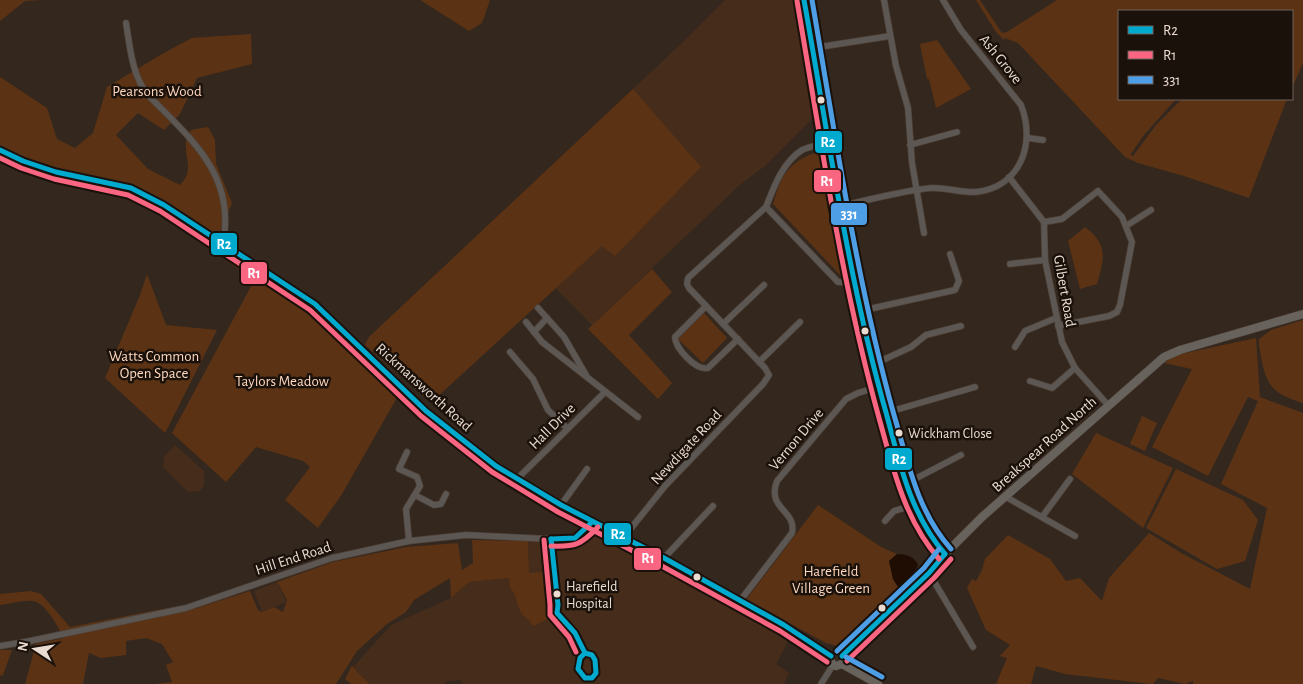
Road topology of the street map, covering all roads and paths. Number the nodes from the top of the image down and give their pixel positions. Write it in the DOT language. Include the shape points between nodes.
graph roads {
  1 [pos="804,0"];
  2 [pos="884,0"];
  3 [pos="944,0"];
  4 [pos="126,23"];
  5 [pos="890,36"];
  6 [pos="813,48"];
  7 [pos="958,132"];
  8 [pos="1028,138"];
  9 [pos="1043,140"];
  10 [pos="829,142"];
  11 [pos="910,145"];
  12 [pos="0,150"];
  13 [pos="1009,177"];
  14 [pos="917,191"];
  15 [pos="840,206"];
  16 [pos="766,207"];
  17 [pos="1151,210"];
  18 [pos="1044,222"];
  19 [pos="1126,226"];
  20 [pos="924,233"];
  21 [pos="223,244"];
  22 [pos="950,254"];
  23 [pos="1045,260"];
  24 [pos="1010,264"];
  25 [pos="855,283"];
  26 [pos="764,285"];
  27 [pos="706,306"];
  28 [pos="538,308"];
  29 [pos="860,311"];
  30 [pos="1303,314"];
  31 [pos="547,318"];
  32 [pos="1056,318"];
  33 [pos="526,322"];
  34 [pos="800,322"];
  35 [pos="723,324"];
  36 [pos="961,326"];
  37 [pos="1058,326"];
  38 [pos="534,332"];
  39 [pos="738,340"];
  40 [pos="1014,347"];
  41 [pos="510,352"];
  42 [pos="759,362"];
  43 [pos="872,365"];
  44 [pos="1075,368"];
  45 [pos="588,379"];
  46 [pos="1030,380"];
  47 [pos="878,387"];
  48 [pos="974,387"];
  49 [pos="605,392"];
  50 [pos="1108,405"];
  51 [pos="885,413"];
  52 [pos="638,417"];
  53 [pos="567,428"];
  54 [pos="407,452"];
  55 [pos="961,455"];
  56 [pos="587,469"];
  57 [pos="518,478"];
  58 [pos="1070,479"];
  59 [pos="907,483"];
  60 [pos="446,494"];
  61 [pos="415,495"];
  62 [pos="1006,496"];
  63 [pos="561,505"];
  64 [pos="914,505"];
  65 [pos="713,506"];
  66 [pos="1042,517"];
  67 [pos="885,520"];
  68 [pos="592,522"];
  69 [pos="1075,536"];
  70 [pos="624,537"];
  71 [pos="409,541"];
  72 [pos="945,554"];
  73 [pos="664,558"];
  74 [pos="929,573"];
  75 [pos="740,601"];
  76 [pos="0,646"];
  77 [pos="973,647"];
  78 [pos="831,656"];
  79 [pos="842,660"];
  80 [pos="833,665"];
  81 [pos="821,684"];
  82 [pos="878,684"];
  1 -- 6 [label="street"];
  2 -- 5 [label="street"];
  3 -- 8 [label="street, Ash Grove" via="961,30 1021,105"];
  4 -- 21 [label="street" via="140,84 210,163 221,187"];
  5 -- 6 [label="street"];
  5 -- 11 [label="street" via="907,100"];
  6 -- 10 [label="street"];
  7 -- 11 [label="street"];
  8 -- 9 [label="street"];
  8 -- 13 [label="street, Ash Grove" via="1021,160"];
  10 -- 15 [label="street"];
  10 -- 16 [label="street" via="804,149 794,157 781,172"];
  11 -- 14 [label="street"];
  12 -- 21 [label="street, Rickmansworth Road" via="56,172 131,188"];
  13 -- 14 [label="street" via="996,186 974,192 940,188"];
  13 -- 18 [label="street"];
  14 -- 15 [label="street"];
  14 -- 20 [label="street"];
  15 -- 25 [label="street"];
  16 -- 25 [label="street" via="838,282"];
  16 -- 27 [label="street" via="688,278 689,288"];
  17 -- 19 [label="street"];
  18 -- 19 [label="street" via="1062,219 1098,190"];
  18 -- 23 [label="street, Gilbert Road"];
  19 -- 37 [label="street" via="1132,242 1116,312"];
  21 -- 57 [label="street, Rickmansworth Road" via="315,304 426,411 496,466"];
  22 -- 29 [label="street" via="958,280 955,290"];
  23 -- 24 [label="street"];
  23 -- 32 [label="street, Gilbert Road"];
  25 -- 29 [label="street"];
  26 -- 35 [label="street"];
  27 -- 35 [label="street"];
  27 -- 39 [label="street" via="675,337 677,346 698,368 705,369"];
  28 -- 31 [label="street"];
  29 -- 43 [label="street"];
  30 -- 50 [label="street, Breakspear Road North" via="1172,353"];
  31 -- 38 [label="street"];
  31 -- 45 [label="street" via="564,337"];
  32 -- 37 [label="street, Gilbert Road"];
  32 -- 40 [label="street" via="1025,331"];
  33 -- 38 [label="street"];
  34 -- 42 [label="street"];
  35 -- 39 [label="street"];
  36 -- 43 [label="street" via="926,335 911,348"];
  37 -- 44 [label="street, Gilbert Road"];
  38 -- 45 [label="street"];
  39 -- 42 [label="street"];
  41 -- 53 [label="street" via="533,379 548,410"];
  42 -- 70 [label="street, Newdigate Road" via="769,375 666,486"];
  43 -- 47 [label="street"];
  44 -- 46 [label="street" via="1052,388"];
  44 -- 50 [label="street, Gilbert Road"];
  45 -- 49 [label="street"];
  47 -- 51 [label="street"];
  47 -- 75 [label="street, Vernon Drive" via="846,399 777,481 776,500 790,517 792,531"];
  48 -- 51 [label="street"];
  49 -- 52 [label="street"];
  49 -- 53 [label="street, Hall Drive"];
  50 -- 62 [label="street, Breakspear Road North"];
  51 -- 59 [label="street"];
  53 -- 57 [label="street, Hall Drive"];
  54 -- 61 [label="street" via="399,469 417,477 420,486"];
  55 -- 59 [label="street"];
  56 -- 63 [label="street"];
  57 -- 63 [label="street, Rickmansworth Road"];
  58 -- 66 [label="street"];
  59 -- 64 [label="street"];
  60 -- 61 [label="street" via="440,504"];
  61 -- 71 [label="street" via="406,509"];
  62 -- 66 [label="street"];
  62 -- 72 [label="street, Breakspear Road North"];
  63 -- 68 [label="street, Rickmansworth Road"];
  64 -- 67 [label="street" via="894,511"];
  64 -- 72 [label="street" via="929,536"];
  65 -- 73 [label="street"];
  66 -- 69 [label="street"];
  68 -- 70 [label="street, Rickmansworth Road"];
  68 -- 71 [label="street, Hill End Road" via="577,538 570,540 466,535"];
  70 -- 73 [label="street, Rickmansworth Road"];
  71 -- 76 [label="street, Hill End Road" via="332,558 186,608"];
  72 -- 74 [label="street, Breakspear Road North"];
  73 -- 75 [label="street, Rickmansworth Road"];
  74 -- 77 [label="street"];
  74 -- 79 [label="street, Breakspear Road North"];
  75 -- 78 [label="street, Rickmansworth Road"];
  78 -- 79 [label="street" via="837,653"];
  78 -- 80 [label="street"];
  79 -- 80 [label="street" via="838,666"];
  79 -- 82 [label="street"];
  80 -- 81 [label="street"];
}
